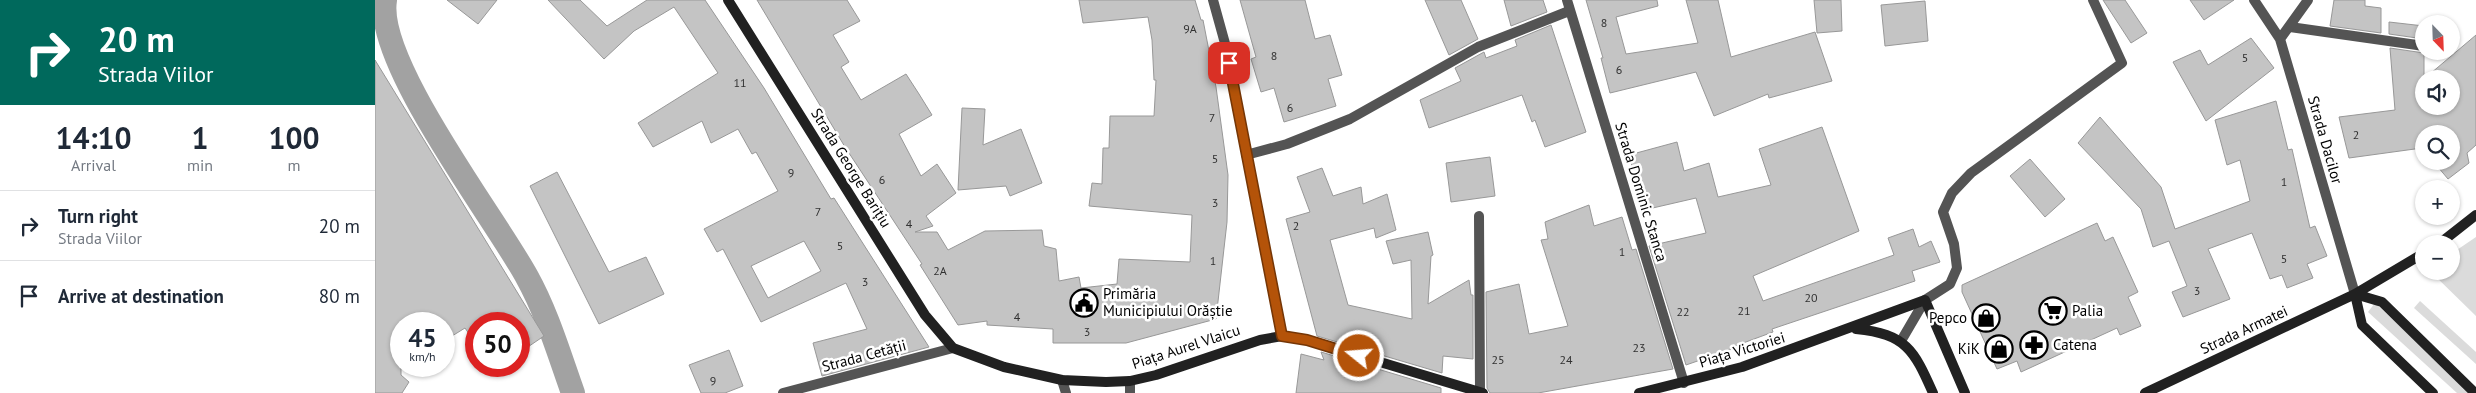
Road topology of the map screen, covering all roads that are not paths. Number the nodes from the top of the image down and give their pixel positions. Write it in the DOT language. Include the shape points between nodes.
graph roads {
  1 [pos="728,0"];
  2 [pos="1213,0"];
  3 [pos="1567,0"];
  4 [pos="2093,0"];
  5 [pos="2254,0"];
  6 [pos="2308,0"];
  7 [pos="1569,11"];
  8 [pos="2290,27"];
  9 [pos="2280,39"];
  10 [pos="2415,45"];
  11 [pos="1246,155"];
  12 [pos="2476,215"];
  13 [pos="1479,216"];
  14 [pos="2450,235"];
  15 [pos="2415,258"];
  16 [pos="2355,294"];
  17 [pos="1925,300"];
  18 [pos="1853,329"];
  19 [pos="1282,336"];
  20 [pos="1901,342"];
  21 [pos="953,348"];
  22 [pos="1062,380"];
  23 [pos="1130,381"];
  24 [pos="1683,383"];
  25 [pos="783,393"];
  26 [pos="1066,393"];
  27 [pos="1130,393"];
  28 [pos="1482,393"];
  29 [pos="1639,393"];
  30 [pos="1933,393"];
  31 [pos="1965,393"];
  32 [pos="2145,393"];
  33 [pos="2433,393"];
  34 [pos="2475,393"];
  1 -- 21 [label="main road, Strada George Barițiu" via="925,315"];
  2 -- 11 [label="street"];
  3 -- 7 [label="street, Strada Dominic Stanca"];
  4 -- 17 [label="street" via="2122,62 1971,173 1952,193 1943,212 1954,244 1957,268 1950,284"];
  5 -- 9 [label="street, Strada Dacilor"];
  6 -- 8 [label="street"];
  7 -- 11 [label="street" via="1478,47 1350,119 1287,144"];
  7 -- 24 [label="street, Strada Dominic Stanca"];
  8 -- 9 [label="street"];
  8 -- 10 [label="street"];
  9 -- 16 [label="street, Strada Dacilor"];
  11 -- 19 [label="street"];
  12 -- 14 [label="main road"];
  13 -- 28 [label="street"];
  15 -- 16 [label="main road, Strada Armatei"];
  16 -- 32 [label="main road, Strada Armatei"];
  16 -- 33 [label="main road" via="2362,325"];
  16 -- 34 [label="main road" via="2382,302"];
  17 -- 18 [label="main road, Piața Victoriei"];
  17 -- 20 [label="street"];
  17 -- 31 [label="main road"];
  18 -- 20 [label="main road, Piața Victoriei" via="1881,331"];
  18 -- 24 [label="main road, Piața Victoriei" via="1742,368"];
  19 -- 23 [label="main road, Piața Aurel Vlaicu" via="1244,344"];
  19 -- 28 [label="main road" via="1307,340"];
  20 -- 30 [label="main road, Piața Victoriei" via="1917,358"];
  21 -- 22 [label="main road, Piața Aurel Vlaicu" via="1004,367"];
  21 -- 25 [label="street, Strada Cetății"];
  22 -- 23 [label="main road, Piața Aurel Vlaicu"];
  22 -- 26 [label="street"];
  23 -- 27 [label="street"];
  24 -- 29 [label="main road, Piața Victoriei"];
}
